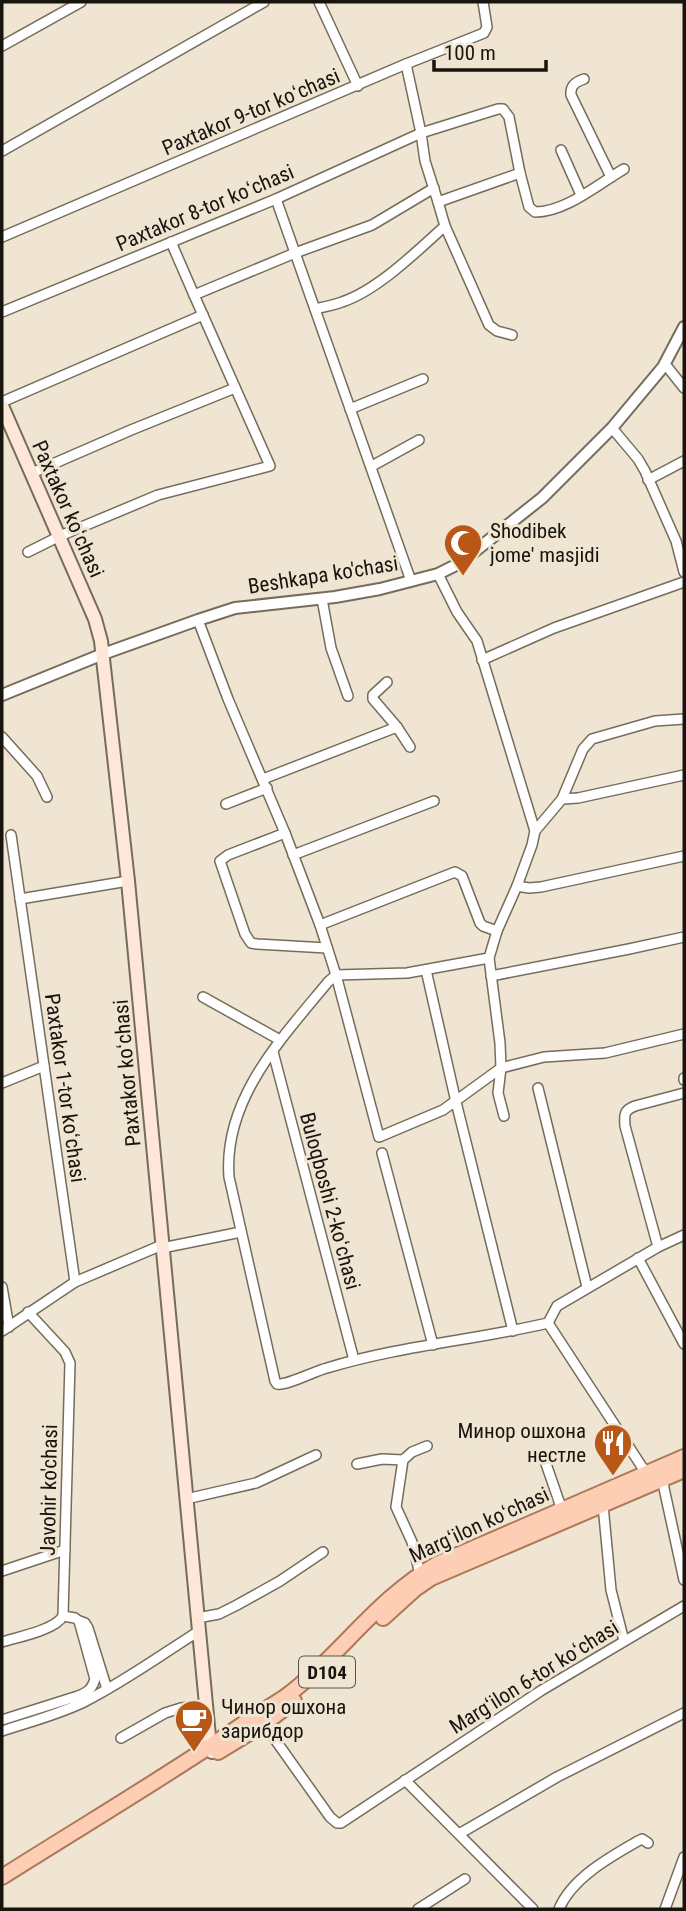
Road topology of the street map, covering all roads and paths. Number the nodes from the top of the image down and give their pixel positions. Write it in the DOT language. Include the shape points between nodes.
graph roads {
  1 [pos="81,2"];
  2 [pos="264,2"];
  3 [pos="319,2"];
  4 [pos="483,2"];
  5 [pos="2,46"];
  6 [pos="406,64"];
  7 [pos="584,79"];
  8 [pos="358,86"];
  9 [pos="421,133"];
  10 [pos="561,150"];
  11 [pos="2,151"];
  12 [pos="624,169"];
  13 [pos="520,173"];
  14 [pos="611,177"];
  15 [pos="434,188"];
  16 [pos="581,195"];
  17 [pos="276,199"];
  18 [pos="438,202"];
  19 [pos="445,226"];
  20 [pos="2,237"];
  21 [pos="171,242"];
  22 [pos="295,253"];
  23 [pos="194,295"];
  24 [pos="315,309"];
  25 [pos="2,312"];
  26 [pos="203,315"];
  27 [pos="684,327"];
  28 [pos="512,335"];
  29 [pos="666,363"];
  30 [pos="423,379"];
  31 [pos="235,388"];
  32 [pos="684,388"];
  33 [pos="2,404"];
  34 [pos="350,408"];
  35 [pos="612,428"];
  36 [pos="419,440"];
  37 [pos="684,461"];
  38 [pos="372,466"];
  39 [pos="32,473"];
  40 [pos="648,480"];
  41 [pos="60,536"];
  42 [pos="28,552"];
  43 [pos="684,572"];
  44 [pos="439,574"];
  45 [pos="411,581"];
  46 [pos="684,582"];
  47 [pos="322,599"];
  48 [pos="198,620"];
  49 [pos="103,654"];
  50 [pos="482,660"];
  51 [pos="387,682"];
  52 [pos="2,695"];
  53 [pos="348,696"];
  54 [pos="684,719"];
  55 [pos="397,727"];
  56 [pos="2,737"];
  57 [pos="410,747"];
  58 [pos="684,775"];
  59 [pos="262,779"];
  60 [pos="267,789"];
  61 [pos="47,797"];
  62 [pos="562,799"];
  63 [pos="434,801"];
  64 [pos="226,804"];
  65 [pos="535,831"];
  66 [pos="285,833"];
  67 [pos="11,835"];
  68 [pos="293,855"];
  69 [pos="684,856"];
  70 [pos="128,881"];
  71 [pos="517,886"];
  72 [pos="20,900"];
  73 [pos="320,925"];
  74 [pos="497,931"];
  75 [pos="684,937"];
  76 [pos="327,948"];
  77 [pos="489,958"];
  78 [pos="426,971"];
  79 [pos="336,975"];
  80 [pos="491,975"];
  81 [pos="203,997"];
  82 [pos="684,1034"];
  83 [pos="280,1040"];
  84 [pos="273,1052"];
  85 [pos="44,1066"];
  86 [pos="500,1068"];
  87 [pos="2,1083"];
  88 [pos="538,1088"];
  89 [pos="684,1093"];
  90 [pos="456,1102"];
  91 [pos="503,1116"];
  92 [pos="383,1153"];
  93 [pos="241,1232"];
  94 [pos="684,1235"];
  95 [pos="162,1247"];
  96 [pos="658,1247"];
  97 [pos="638,1258"];
  98 [pos="75,1282"];
  99 [pos="2,1287"];
  100 [pos="587,1287"];
  101 [pos="28,1312"];
  102 [pos="548,1323"];
  103 [pos="5,1329"];
  104 [pos="513,1331"];
  105 [pos="684,1344"];
  106 [pos="433,1345"];
  107 [pos="354,1360"];
  108 [pos="427,1446"];
  109 [pos="316,1455"];
  110 [pos="684,1457"];
  111 [pos="544,1458"];
  112 [pos="403,1460"];
  113 [pos="357,1464"];
  114 [pos="684,1469"];
  115 [pos="646,1473"];
  116 [pos="662,1479"];
  117 [pos="186,1499"];
  118 [pos="603,1505"];
  119 [pos="562,1510"];
  120 [pos="65,1550"];
  121 [pos="323,1552"];
  122 [pos="2,1570"];
  123 [pos="419,1574"];
  124 [pos="684,1580"];
  125 [pos="684,1606"];
  126 [pos="63,1616"];
  127 [pos="79,1621"];
  128 [pos="198,1624"];
  129 [pos="624,1641"];
  130 [pos="2,1642"];
  131 [pos="107,1689"];
  132 [pos="206,1704"];
  133 [pos="684,1713"];
  134 [pos="2,1720"];
  135 [pos="264,1724"];
  136 [pos="2,1731"];
  137 [pos="121,1738"];
  138 [pos="211,1751"];
  139 [pos="404,1780"];
  140 [pos="459,1835"];
  141 [pos="648,1843"];
  142 [pos="684,1857"];
  143 [pos="2,1877"];
  144 [pos="466,1879"];
  145 [pos="2,1888"];
  146 [pos="418,1909"];
  147 [pos="533,1909"];
  148 [pos="559,1909"];
  149 [pos="665,1909"];
  1 -- 5 [label="street"];
  2 -- 11 [label="street"];
  3 -- 8 [label="street"];
  4 -- 6 [label="street, Paxtakor 9-tor koʻchasi" via="487,30"];
  6 -- 8 [label="street, Paxtakor 9-tor koʻchasi"];
  6 -- 9 [label="street"];
  7 -- 14 [label="street" via="572,86 571,95"];
  8 -- 20 [label="street, Paxtakor 9-tor koʻchasi"];
  9 -- 13 [label="street, Paxtakor 8-tor koʻchasi" via="502,109 509,117"];
  9 -- 15 [label="street"];
  9 -- 17 [label="street, Paxtakor 8-tor koʻchasi"];
  10 -- 16 [label="street"];
  12 -- 14 [label="street, Paxtakor 8-tor koʻchasi"];
  13 -- 16 [label="street, Paxtakor 8-tor koʻchasi" via="535,212 559,207"];
  13 -- 18 [label="street"];
  14 -- 16 [label="street, Paxtakor 8-tor koʻchasi"];
  15 -- 18 [label="street"];
  15 -- 22 [label="street" via="372,225"];
  17 -- 21 [label="street, Paxtakor 8-tor koʻchasi"];
  17 -- 22 [label="street"];
  18 -- 19 [label="street"];
  19 -- 24 [label="street" via="366,290 344,302"];
  19 -- 28 [label="street" via="489,325"];
  21 -- 23 [label="street"];
  21 -- 25 [label="street, Paxtakor 8-tor koʻchasi"];
  22 -- 23 [label="street"];
  22 -- 24 [label="street"];
  23 -- 26 [label="street"];
  24 -- 34 [label="street"];
  26 -- 31 [label="street"];
  26 -- 33 [label="street"];
  27 -- 29 [label="street, Beshkapa ko'chasi"];
  29 -- 32 [label="street"];
  29 -- 35 [label="street, Beshkapa ko'chasi"];
  30 -- 34 [label="street"];
  31 -- 39 [label="street"];
  31 -- 41 [label="street" via="270,466 158,495"];
  33 -- 39 [label="main road, Paxtakor koʻchasi"];
  34 -- 38 [label="street"];
  35 -- 40 [label="street" via="638,459"];
  35 -- 44 [label="street, Beshkapa ko'chasi" via="533,506 460,564"];
  36 -- 38 [label="street"];
  37 -- 40 [label="street"];
  38 -- 45 [label="street"];
  39 -- 41 [label="main road, Paxtakor koʻchasi"];
  40 -- 43 [label="street" via="676,541"];
  41 -- 42 [label="street"];
  41 -- 49 [label="main road, Paxtakor koʻchasi" via="95,619"];
  44 -- 45 [label="street, Beshkapa ko'chasi"];
  44 -- 50 [label="street" via="477,641"];
  45 -- 47 [label="street, Beshkapa ko'chasi"];
  46 -- 50 [label="street" via="554,628"];
  47 -- 48 [label="street, Beshkapa ko'chasi" via="235,608"];
  47 -- 53 [label="street" via="331,648"];
  48 -- 49 [label="street, Beshkapa ko'chasi"];
  48 -- 59 [label="street"];
  49 -- 52 [label="street, Beshkapa ko'chasi"];
  49 -- 70 [label="main road, Paxtakor koʻchasi"];
  50 -- 65 [label="street"];
  51 -- 55 [label="street" via="373,699"];
  54 -- 62 [label="street" via="655,721 592,739 583,749"];
  55 -- 57 [label="street"];
  55 -- 59 [label="street"];
  56 -- 61 [label="street" via="37,776"];
  58 -- 62 [label="street"];
  59 -- 60 [label="street"];
  60 -- 64 [label="street"];
  60 -- 66 [label="street"];
  62 -- 65 [label="street"];
  63 -- 68 [label="street"];
  65 -- 71 [label="street"];
  66 -- 68 [label="street"];
  66 -- 76 [label="street" via="220,860 245,934 251,943"];
  67 -- 72 [label="street, Paxtakor 1-tor koʻchasi"];
  68 -- 73 [label="street"];
  69 -- 71 [label="street" via="541,887"];
  70 -- 72 [label="street"];
  70 -- 95 [label="main road, Paxtakor koʻchasi"];
  71 -- 74 [label="street"];
  72 -- 85 [label="street, Paxtakor 1-tor koʻchasi"];
  73 -- 74 [label="street" via="455,872 462,876 480,923"];
  73 -- 76 [label="street"];
  74 -- 77 [label="street"];
  75 -- 80 [label="street"];
  76 -- 79 [label="street"];
  77 -- 78 [label="street"];
  77 -- 80 [label="street"];
  78 -- 79 [label="street"];
  78 -- 90 [label="street"];
  79 -- 83 [label="street"];
  79 -- 90 [label="street" via="379,1137"];
  80 -- 86 [label="street"];
  81 -- 83 [label="street"];
  82 -- 86 [label="street" via="605,1053 544,1057"];
  83 -- 84 [label="street"];
  84 -- 93 [label="street" via="240,1106 232,1139 229,1177"];
  84 -- 107 [label="street, Buloqboshi 2-koʻchasi"];
  85 -- 87 [label="street"];
  85 -- 98 [label="street, Paxtakor 1-tor koʻchasi"];
  86 -- 90 [label="street"];
  86 -- 91 [label="street" via="498,1093"];
  88 -- 100 [label="street"];
  89 -- 96 [label="street" via="625,1113"];
  90 -- 104 [label="street"];
  92 -- 106 [label="street"];
  93 -- 95 [label="street"];
  93 -- 107 [label="street" via="277,1384"];
  94 -- 96 [label="street"];
  95 -- 98 [label="street"];
  95 -- 117 [label="main road, Paxtakor koʻchasi"];
  96 -- 97 [label="street"];
  97 -- 100 [label="street"];
  97 -- 105 [label="street"];
  98 -- 101 [label="street"];
  99 -- 103 [label="street"];
  100 -- 102 [label="street" via="556,1306"];
  101 -- 103 [label="street"];
  101 -- 120 [label="street, Javohir ko'chasi" via="70,1363"];
  102 -- 104 [label="street"];
  102 -- 115 [label="street"];
  104 -- 106 [label="street"];
  106 -- 107 [label="street"];
  108 -- 112 [label="street"];
  109 -- 117 [label="street" via="256,1483"];
  110 -- 115 [label="main road, Margʻilon koʻchasi / D104"];
  111 -- 119 [label="street"];
  112 -- 113 [label="street"];
  112 -- 123 [label="street" via="396,1507 412,1542"];
  114 -- 116 [label="main road, Margʻilon koʻchasi / D104"];
  115 -- 119 [label="main road, Margʻilon koʻchasi / D104"];
  116 -- 118 [label="main road, Margʻilon koʻchasi / D104"];
  116 -- 124 [label="street"];
  117 -- 128 [label="main road, Paxtakor koʻchasi"];
  118 -- 129 [label="street" via="611,1590"];
  118 -- 135 [label="main road, Margʻilon koʻchasi / D104" via="431,1578"];
  119 -- 123 [label="main road, Margʻilon koʻchasi / D104"];
  120 -- 122 [label="street"];
  120 -- 126 [label="street, Javohir ko'chasi"];
  121 -- 128 [label="street" via="280,1581"];
  123 -- 138 [label="main road, Margʻilon koʻchasi / D104" via="294,1689"];
  125 -- 129 [label="street, Margʻilon 6-tor koʻchasi"];
  126 -- 127 [label="street"];
  126 -- 130 [label="street" via="51,1626"];
  127 -- 131 [label="street" via="88,1628"];
  127 -- 134 [label="street" via="95,1679 93,1687"];
  128 -- 131 [label="street"];
  128 -- 132 [label="main road, Paxtakor koʻchasi"];
  129 -- 139 [label="street, Margʻilon 6-tor koʻchasi"];
  131 -- 136 [label="street" via="56,1714"];
  132 -- 137 [label="street" via="165,1713"];
  132 -- 138 [label="main road, Paxtakor koʻchasi"];
  133 -- 140 [label="street" via="557,1777"];
  135 -- 138 [label="main road, Margʻilon koʻchasi / D104"];
  135 -- 139 [label="street, Margʻilon 6-tor koʻchasi" via="337,1823"];
  138 -- 143 [label="main road, Margʻilon koʻchasi / D104"];
  138 -- 145 [label="main road, Margʻilon koʻchasi / D104"];
  139 -- 140 [label="street"];
  140 -- 147 [label="street"];
  141 -- 148 [label="street" via="642,1839 599,1864 568,1893"];
  142 -- 149 [label="street"];
  144 -- 146 [label="street"];
}
